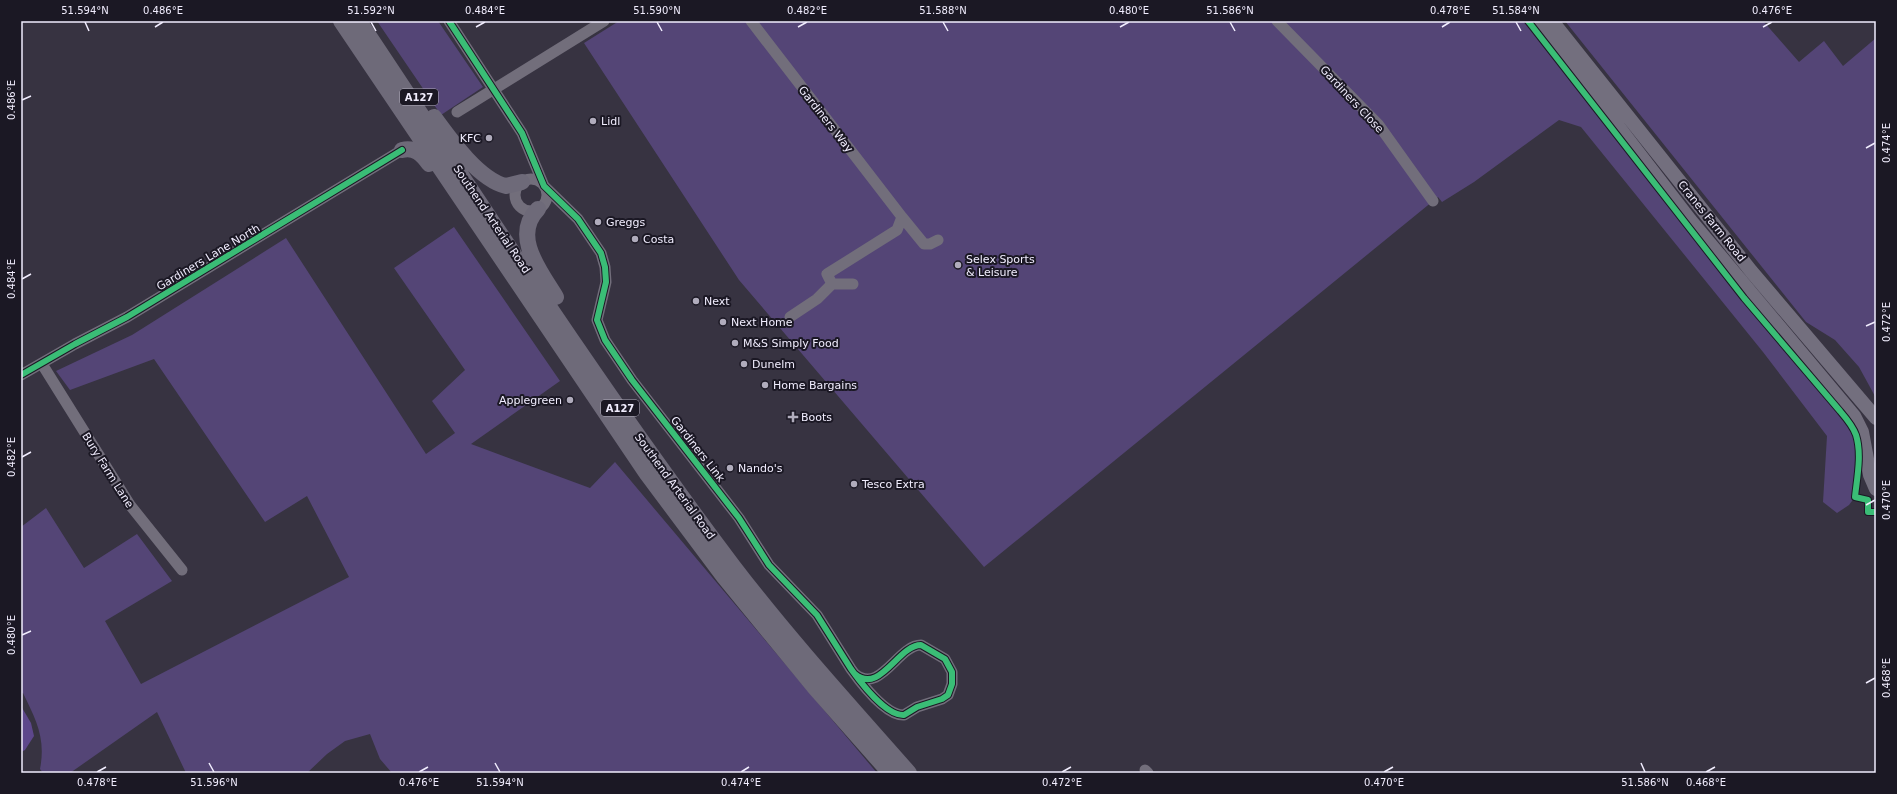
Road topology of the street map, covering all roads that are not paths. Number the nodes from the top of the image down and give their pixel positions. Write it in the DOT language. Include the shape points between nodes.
graph roads {
  1 [pos="338,21"];
  2 [pos="341,21"];
  3 [pos="358,21"];
  4 [pos="364,21"];
  5 [pos="449,21"];
  6 [pos="604,21"];
  7 [pos="751,21"];
  8 [pos="1277,21"];
  9 [pos="1537,21"];
  10 [pos="1552,21"];
  11 [pos="495,88"];
  12 [pos="457,112"];
  13 [pos="530,149"];
  14 [pos="402,150"];
  15 [pos="522,182"];
  16 [pos="544,186"];
  17 [pos="1434,201"];
  18 [pos="538,209"];
  19 [pos="902,217"];
  20 [pos="578,218"];
  21 [pos="938,240"];
  22 [pos="510,273"];
  23 [pos="832,284"];
  24 [pos="853,284"];
  25 [pos="790,317"];
  26 [pos="42,364"];
  27 [pos="21,375"];
  28 [pos="1876,418"];
  29 [pos="1876,445"];
  30 [pos="659,466"];
  31 [pos="1869,466"];
  32 [pos="1876,489"];
  33 [pos="182,570"];
  34 [pos="855,674"];
  35 [pos="890,773"];
  36 [pos="909,773"];
  1 -- 14 [label="highway, A127" via="405,129 407,142"];
  2 -- 22 [label="highway, Southend Arterial Road / A127"];
  3 -- 30 [label="highway, Southend Arterial Road / A127"];
  4 -- 15 [label="highway, A127" via="436,119 479,170 501,185 511,186"];
  5 -- 11 [label="street"];
  6 -- 11 [label="street"];
  7 -- 19 [label="street, Gardiners Way"];
  8 -- 17 [label="street, Gardiners Close" via="1378,124"];
  9 -- 31 [label="main road, Cranes Farm Road" via="1690,220 1854,416 1862,432"];
  10 -- 28 [label="main road, Cranes Farm Road" via="1751,270"];
  11 -- 12 [label="street"];
  11 -- 13 [label="street"];
  13 -- 15 [label="street" via="530,170"];
  13 -- 16 [label="street"];
  14 -- 22 [label="highway, A127" via="413,149 422,155"];
  14 -- 26 [label="street, Gardiners Lane North" via="127,317"];
  15 -- 16 [label="street" via="532,179"];
  15 -- 18 [label="street" via="516,190 517,204 524,210"];
  16 -- 18 [label="street" via="547,198"];
  16 -- 20 [label="street, Gardiners Link"];
  18 -- 20 [label="street, Gardiners Link" via="547,205 560,206"];
  18 -- 30 [label="highway, A127" via="532,214 527,227 533,259"];
  19 -- 21 [label="street, Gardiners Way" via="924,244"];
  19 -- 23 [label="street" via="897,230 827,274"];
  20 -- 34 [label="street, Gardiners Link" via="594,240 604,260 606,282 598,320 605,340 632,380 739,518 769,565 817,615"];
  22 -- 35 [label="highway, Southend Arterial Road / A127" via="631,452 724,577 815,688"];
  23 -- 24 [label="street"];
  23 -- 25 [label="street" via="817,299"];
  26 -- 27 [label="street, Gardiners Lane North"];
  26 -- 33 [label="street, Bury Farm Lane" via="130,505"];
  29 -- 31 [label="main road"];
  30 -- 36 [label="highway, Southend Arterial Road / A127" via="735,568 825,679"];
  31 -- 32 [label="main road, Cranes Farm Road"];
  34 -- 34 [label="street, Gardiners Link" via="863,679 874,678 910,648 921,644 945,659 952,672 952,684 948,695 942,699 900,715 892,712 876,698"];
}
